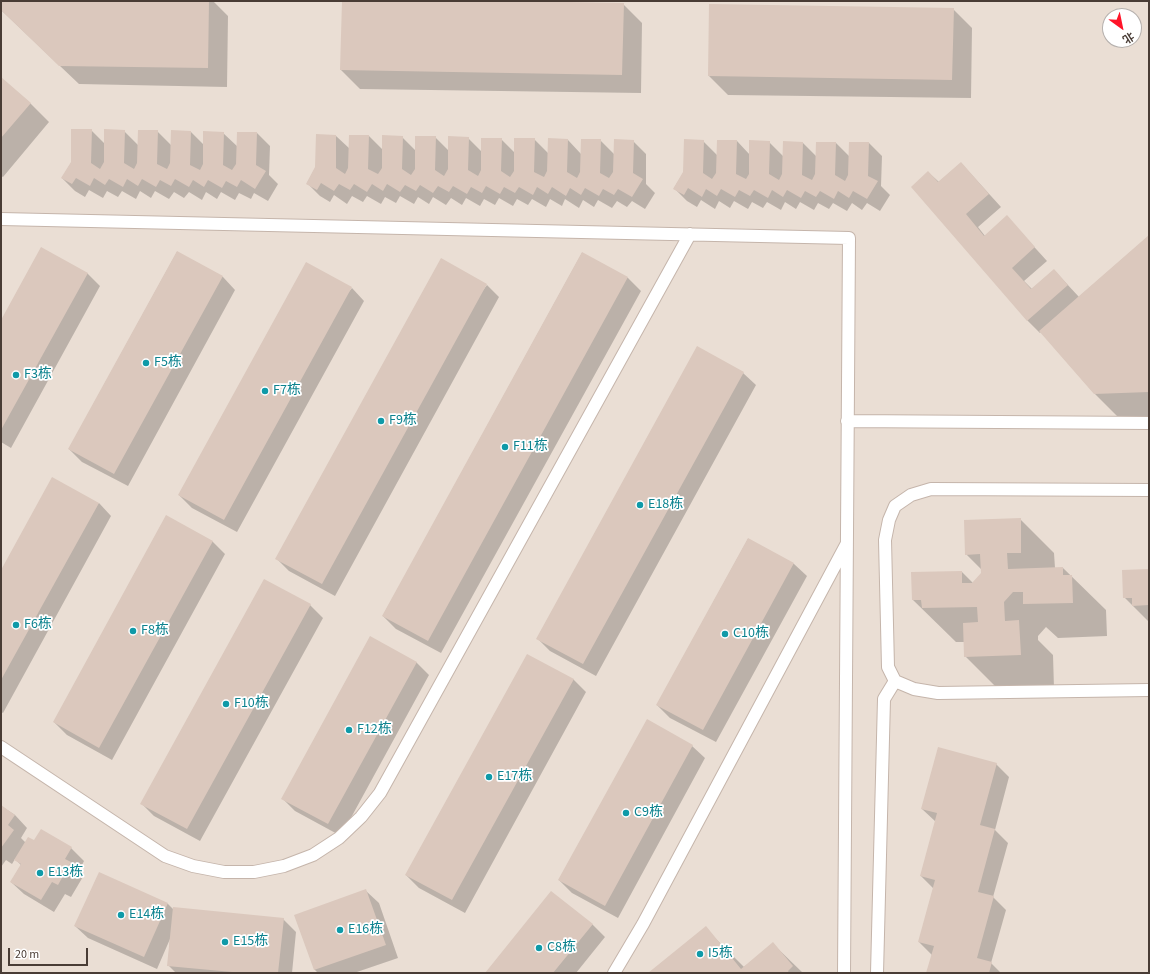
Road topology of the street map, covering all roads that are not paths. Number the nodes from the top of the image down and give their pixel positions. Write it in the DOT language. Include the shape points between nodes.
graph roads {
  1 [pos="1,219"];
  2 [pos="690,234"];
  3 [pos="847,421"];
  4 [pos="1149,423"];
  5 [pos="1149,490"];
  6 [pos="847,543"];
  7 [pos="895,681"];
  8 [pos="1149,690"];
  9 [pos="1,747"];
  10 [pos="614,973"];
  11 [pos="844,973"];
  12 [pos="877,973"];
  1 -- 2 [label="lane"];
  2 -- 3 [label="lane" via="849,238"];
  2 -- 9 [label="lane" via="380,793 362,818 339,838 313,855 284,866 254,872 224,872 193,866 165,856 145,844"];
  3 -- 4 [label="lane"];
  3 -- 6 [label="lane"];
  5 -- 7 [label="lane" via="931,489 911,495 895,506 885,540 888,667"];
  6 -- 10 [label="lane" via="643,924"];
  6 -- 11 [label="lane"];
  7 -- 8 [label="lane" via="914,689 938,693"];
  7 -- 12 [label="lane" via="884,699"];
}
